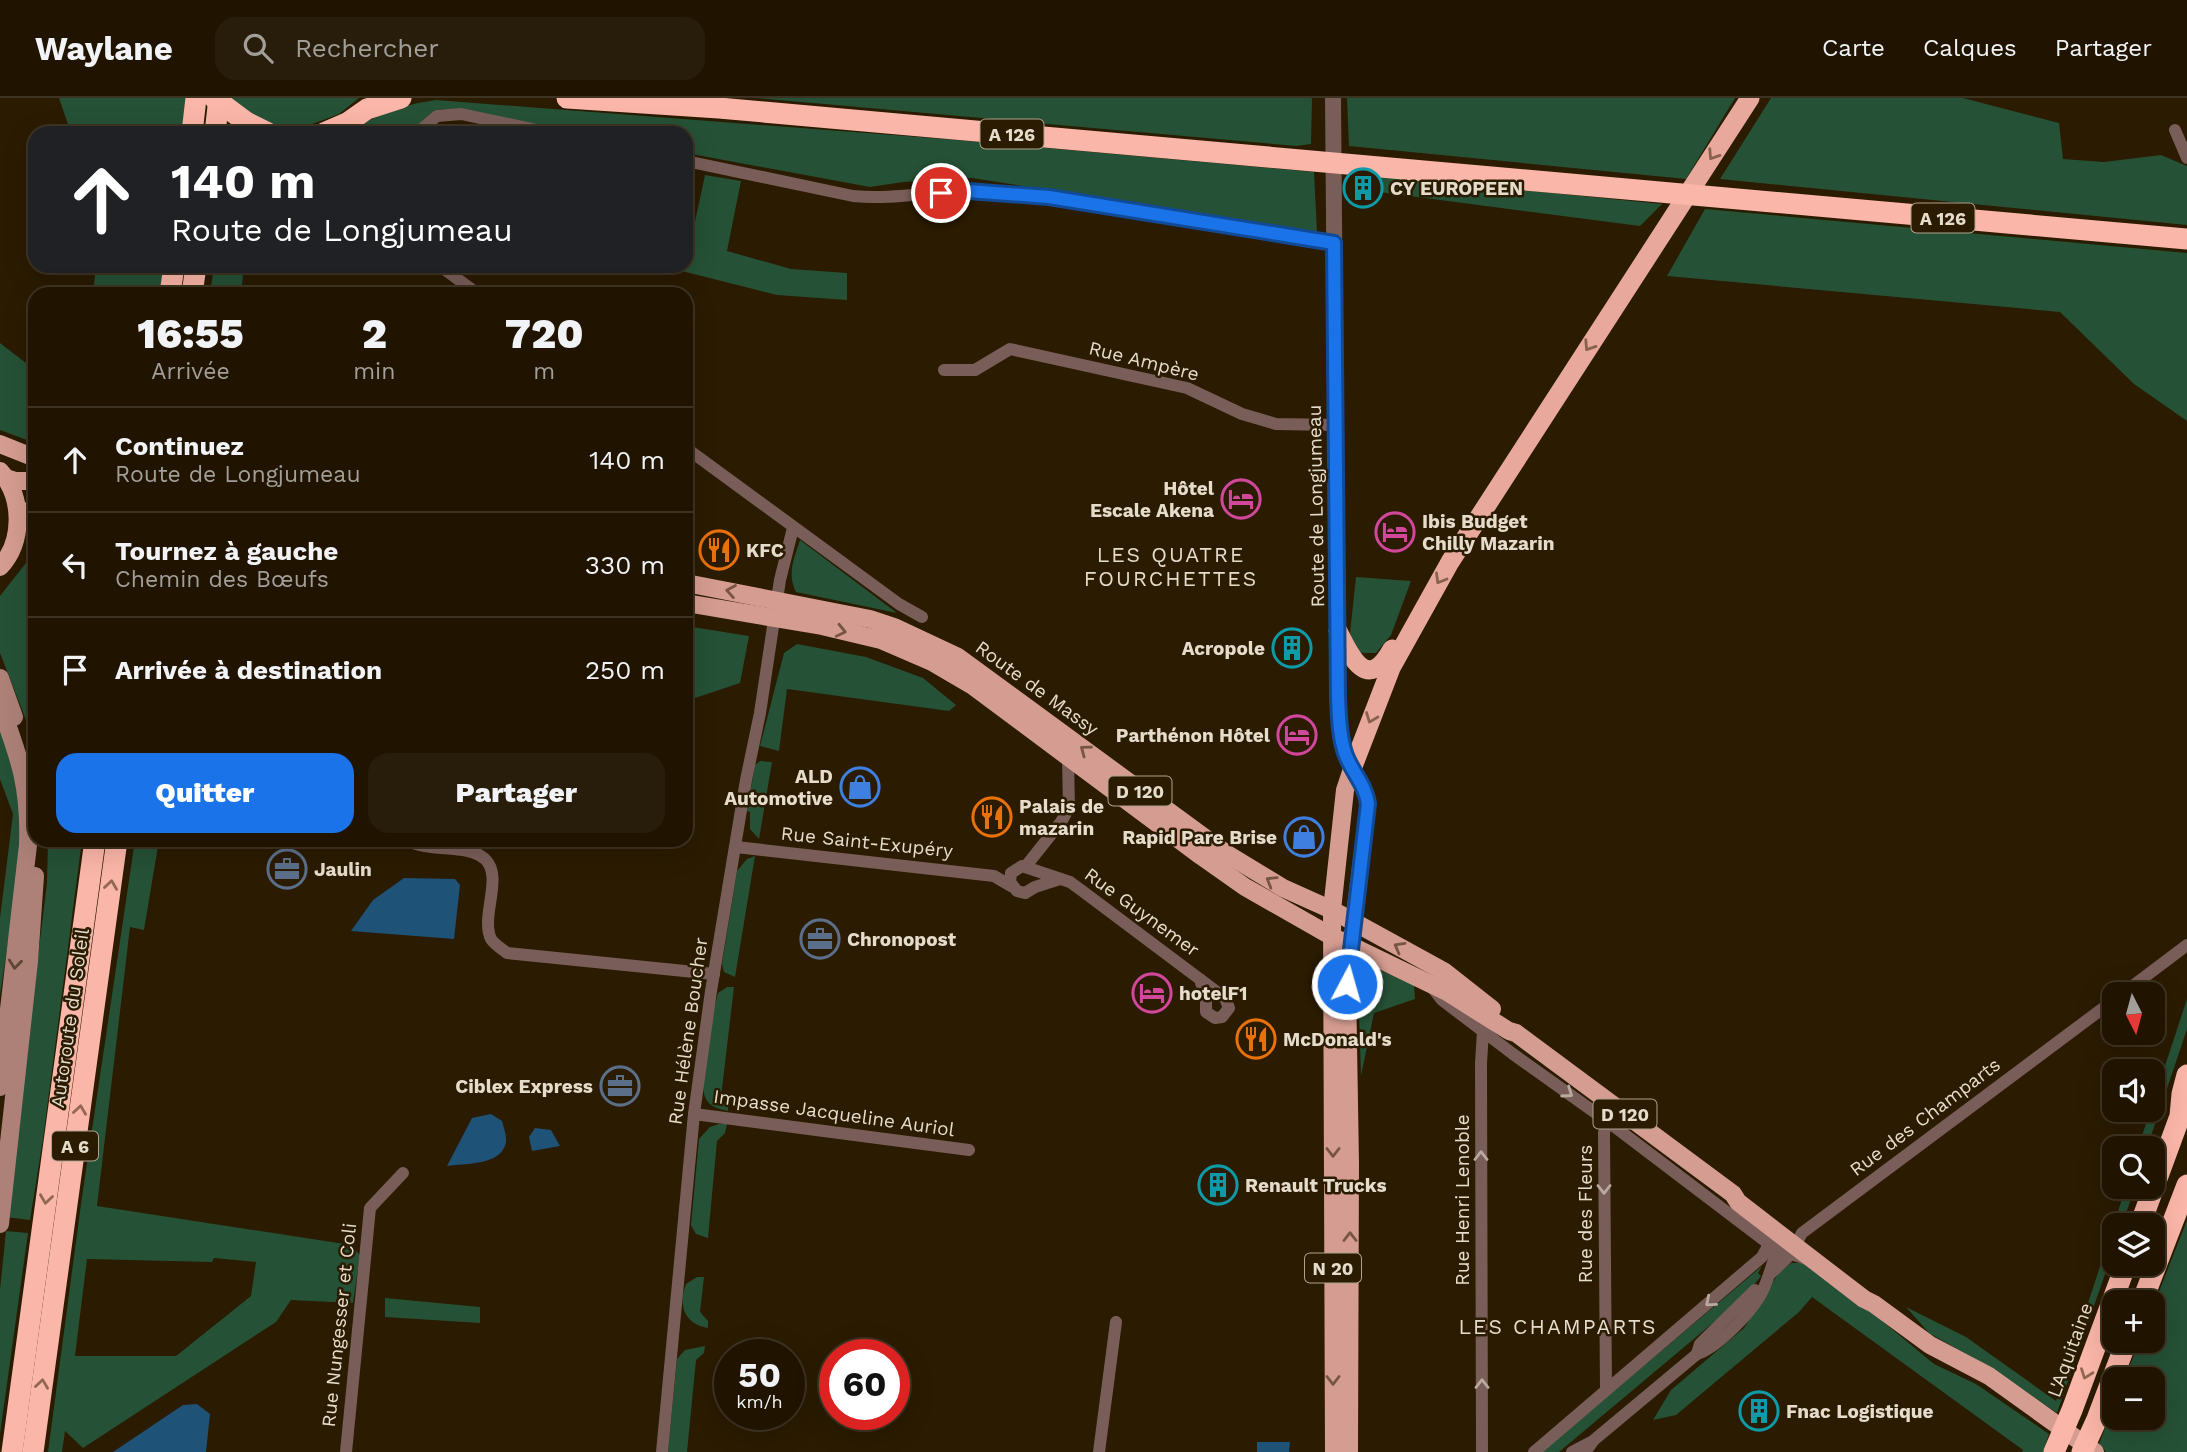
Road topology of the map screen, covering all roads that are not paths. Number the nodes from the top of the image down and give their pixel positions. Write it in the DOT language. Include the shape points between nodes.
graph roads {
  1 [pos="196,98"];
  2 [pos="214,98"];
  3 [pos="219,98"];
  4 [pos="401,98"];
  5 [pos="567,98"];
  6 [pos="685,98"];
  7 [pos="1333,98"];
  8 [pos="1750,98"];
  9 [pos="371,104"];
  10 [pos="193,126"];
  11 [pos="216,126"];
  12 [pos="254,126"];
  13 [pos="340,126"];
  14 [pos="425,126"];
  15 [pos="518,126"];
  16 [pos="2175,130"];
  17 [pos="1305,158"];
  18 [pos="2187,158"];
  19 [pos="693,162"];
  20 [pos="2180,236"];
  21 [pos="1334,243"];
  22 [pos="450,273"];
  23 [pos="468,287"];
  24 [pos="944,370"];
  25 [pos="1335,425"];
  26 [pos="0,444"];
  27 [pos="693,453"];
  28 [pos="28,455"];
  29 [pos="3,474"];
  30 [pos="28,481"];
  31 [pos="28,514"];
  32 [pos="18,526"];
  33 [pos="793,528"];
  34 [pos="0,567"];
  35 [pos="693,584"];
  36 [pos="777,599"];
  37 [pos="693,604"];
  38 [pos="922,617"];
  39 [pos="774,618"];
  40 [pos="1338,631"];
  41 [pos="1405,641"];
  42 [pos="0,678"];
  43 [pos="0,705"];
  44 [pos="28,755"];
  45 [pos="1069,758"];
  46 [pos="1352,769"];
  47 [pos="28,806"];
  48 [pos="28,845"];
  49 [pos="38,847"];
  50 [pos="94,847"];
  51 [pos="116,847"];
  52 [pos="434,847"];
  53 [pos="736,847"];
  54 [pos="1024,868"];
  55 [pos="994,876"];
  56 [pos="1060,879"];
  57 [pos="1011,886"];
  58 [pos="1035,887"];
  59 [pos="1332,910"];
  60 [pos="1353,922"];
  61 [pos="1331,936"];
  62 [pos="1351,945"];
  63 [pos="2187,945"];
  64 [pos="714,974"];
  65 [pos="1200,979"];
  66 [pos="2138,982"];
  67 [pos="1430,984"];
  68 [pos="1223,996"];
  69 [pos="1206,1000"];
  70 [pos="2102,1009"];
  71 [pos="1483,1031"];
  72 [pos="1516,1033"];
  73 [pos="2187,1075"];
  74 [pos="1341,1085"];
  75 [pos="0,1087"];
  76 [pos="14,1100"];
  77 [pos="2183,1110"];
  78 [pos="694,1114"];
  79 [pos="0,1119"];
  80 [pos="1607,1121"];
  81 [pos="969,1150"];
  82 [pos="403,1173"];
  83 [pos="2187,1185"];
  84 [pos="1733,1194"];
  85 [pos="2144,1213"];
  86 [pos="0,1224"];
  87 [pos="1773,1240"];
  88 [pos="1794,1246"];
  89 [pos="2122,1276"];
  90 [pos="1767,1277"];
  91 [pos="2147,1290"];
  92 [pos="1874,1304"];
  93 [pos="1116,1322"];
  94 [pos="2122,1353"];
  95 [pos="1606,1390"];
  96 [pos="1333,1431"];
  97 [pos="1594,1440"];
  98 [pos="12,1452"];
  99 [pos="33,1452"];
  100 [pos="346,1452"];
  101 [pos="662,1452"];
  102 [pos="1098,1452"];
  103 [pos="1327,1452"];
  104 [pos="1334,1452"];
  105 [pos="1349,1452"];
  106 [pos="1482,1452"];
  107 [pos="1534,1452"];
  108 [pos="1572,1452"];
  109 [pos="1585,1452"];
  110 [pos="2054,1452"];
  111 [pos="2082,1452"];
  112 [pos="2095,1452"];
  1 -- 10 [label="highway"];
  2 -- 12 [label="highway"];
  3 -- 11 [label="highway"];
  4 -- 9 [label="highway"];
  5 -- 17 [label="highway, A 126"];
  6 -- 17 [label="highway, A 126"];
  7 -- 21 [label="street, Route de Longjumeau"];
  8 -- 41 [label="highway, one-way" via="1463,541"];
  9 -- 13 [label="highway"];
  14 -- 15 [label="street" via="437,117 461,114"];
  16 -- 18 [label="street"];
  17 -- 20 [label="highway, A 126"];
  19 -- 21 [label="street" via="853,196 881,199 968,191 1027,195"];
  21 -- 25 [label="street, Route de Longjumeau"];
  22 -- 23 [label="street"];
  24 -- 25 [label="street, Rue Ampère" via="975,370 1010,349 1187,388 1276,424"];
  25 -- 40 [label="street, Route de Longjumeau"];
  26 -- 28 [label="main road"];
  27 -- 33 [label="street"];
  29 -- 30 [label="main road"];
  29 -- 32 [label="main road" via="16,500"];
  31 -- 32 [label="main road"];
  32 -- 34 [label="main road" via="14,545"];
  33 -- 36 [label="street"];
  33 -- 38 [label="street"];
  36 -- 35 [label="main road, Route de Massy / D 120, one-way"];
  36 -- 39 [label="street"];
  59 -- 36 [label="main road, Route de Massy / D 120, one-way" via="1283,888 1227,854 958,657 870,619"];
  37 -- 39 [label="main road, Route de Massy / D 120"];
  39 -- 45 [label="main road, Route de Massy / D 120, one-way" via="881,640 932,662 973,686"];
  39 -- 53 [label="street, Rue Hélène Boucher"];
  40 -- 41 [label="highway" via="1352,660 1367,669 1384,664 1393,648"];
  40 -- 46 [label="street, Route de Longjumeau" via="1341,735"];
  41 -- 46 [label="highway, N 20, one-way"];
  42 -- 44 [label="main road"];
  43 -- 47 [label="main road, one-way" via="21,761"];
  45 -- 54 [label="street" via="1069,808"];
  45 -- 61 [label="main road, Route de Massy / D 120" via="1245,887"];
  46 -- 59 [label="main road, N 20" via="1343,799"];
  46 -- 60 [label="street, N 20" via="1368,804"];
  48 -- 75 [label="main road, one-way"];
  49 -- 76 [label="main road"];
  50 -- 98 [label="highway, Autoroute du Soleil / A 6, one-way"];
  99 -- 51 [label="highway, Autoroute du Soleil / A 6, one-way"];
  52 -- 64 [label="street" via="472,852 491,866 488,923 491,939 507,953"];
  53 -- 55 [label="street, Rue Saint-Exupéry"];
  53 -- 64 [label="street, Rue Hélène Boucher"];
  54 -- 55 [label="street, Rue Saint-Exupéry"];
  54 -- 56 [label="street, Rue Guynemer"];
  54 -- 57 [label="street" via="1010,877"];
  54 -- 58 [label="street" via="1037,880"];
  55 -- 57 [label="street, Rue Saint-Exupéry"];
  56 -- 58 [label="street, Rue Guynemer"];
  56 -- 65 [label="street, Rue Guynemer" via="1082,890"];
  57 -- 58 [label="street" via="1021,893"];
  59 -- 60 [label="main road, Route de Massy / D 120"];
  59 -- 61 [label="main road, N 20"];
  60 -- 62 [label="main road, N 20"];
  72 -- 60 [label="main road, Route de Massy / D 120, one-way" via="1445,972"];
  61 -- 62 [label="main road, Route de Massy / D 120"];
  61 -- 74 [label="main road, N 20"];
  62 -- 67 [label="main road, Route de Massy / D 120"];
  62 -- 74 [label="main road, N 20"];
  63 -- 66 [label="street"];
  64 -- 78 [label="street, Rue Hélène Boucher"];
  65 -- 68 [label="street, Rue Guynemer"];
  65 -- 69 [label="street, Rue Guynemer"];
  67 -- 71 [label="street, Route de Massy" via="1442,1000"];
  67 -- 72 [label="main road, Route de Massy / D 120"];
  68 -- 69 [label="street"];
  68 -- 69 [label="street" via="1229,1008 1219,1018 1208,1015"];
  70 -- 88 [label="street, Rue des Champarts"];
  71 -- 80 [label="street, Route de Massy, one-way"];
  106 -- 71 [label="street, Rue Henri Lenoble, one-way"];
  72 -- 84 [label="main road, D 120"];
  73 -- 77 [label="highway"];
  74 -- 96 [label="main road, N 20, one-way"];
  105 -- 74 [label="main road, N 20, one-way"];
  76 -- 79 [label="street"];
  76 -- 86 [label="main road"];
  77 -- 85 [label="highway"];
  78 -- 81 [label="street, Impasse Jacqueline Auriol"];
  78 -- 101 [label="street, Rue Hélène Boucher"];
  80 -- 87 [label="street, Route de Massy"];
  80 -- 95 [label="street, Rue des Fleurs, one-way"];
  82 -- 100 [label="street, Rue Nungesser et Coli" via="370,1208"];
  83 -- 91 [label="highway"];
  84 -- 87 [label="main road"];
  84 -- 88 [label="main road, D 120" via="1742,1197"];
  87 -- 88 [label="main road"];
  87 -- 90 [label="street, Rue des Champarts"];
  87 -- 95 [label="street, one-way" via="1762,1257"];
  88 -- 90 [label="street, Rue des Champarts"];
  88 -- 92 [label="main road"];
  88 -- 92 [label="main road, D 120" via="1867,1294"];
  89 -- 110 [label="highway, L'Aquitaine, one-way"];
  90 -- 97 [label="street, Rue des Champarts" via="1740,1320"];
  92 -- 112 [label="main road, D 120" via="1930,1345 1989,1376"];
  93 -- 102 [label="street"];
  94 -- 111 [label="highway"];
  95 -- 107 [label="street"];
  96 -- 103 [label="main road"];
  96 -- 104 [label="main road, N 20"];
  97 -- 108 [label="street, Rue des Champarts"];
  97 -- 109 [label="street, Rue des Champarts"];
}
